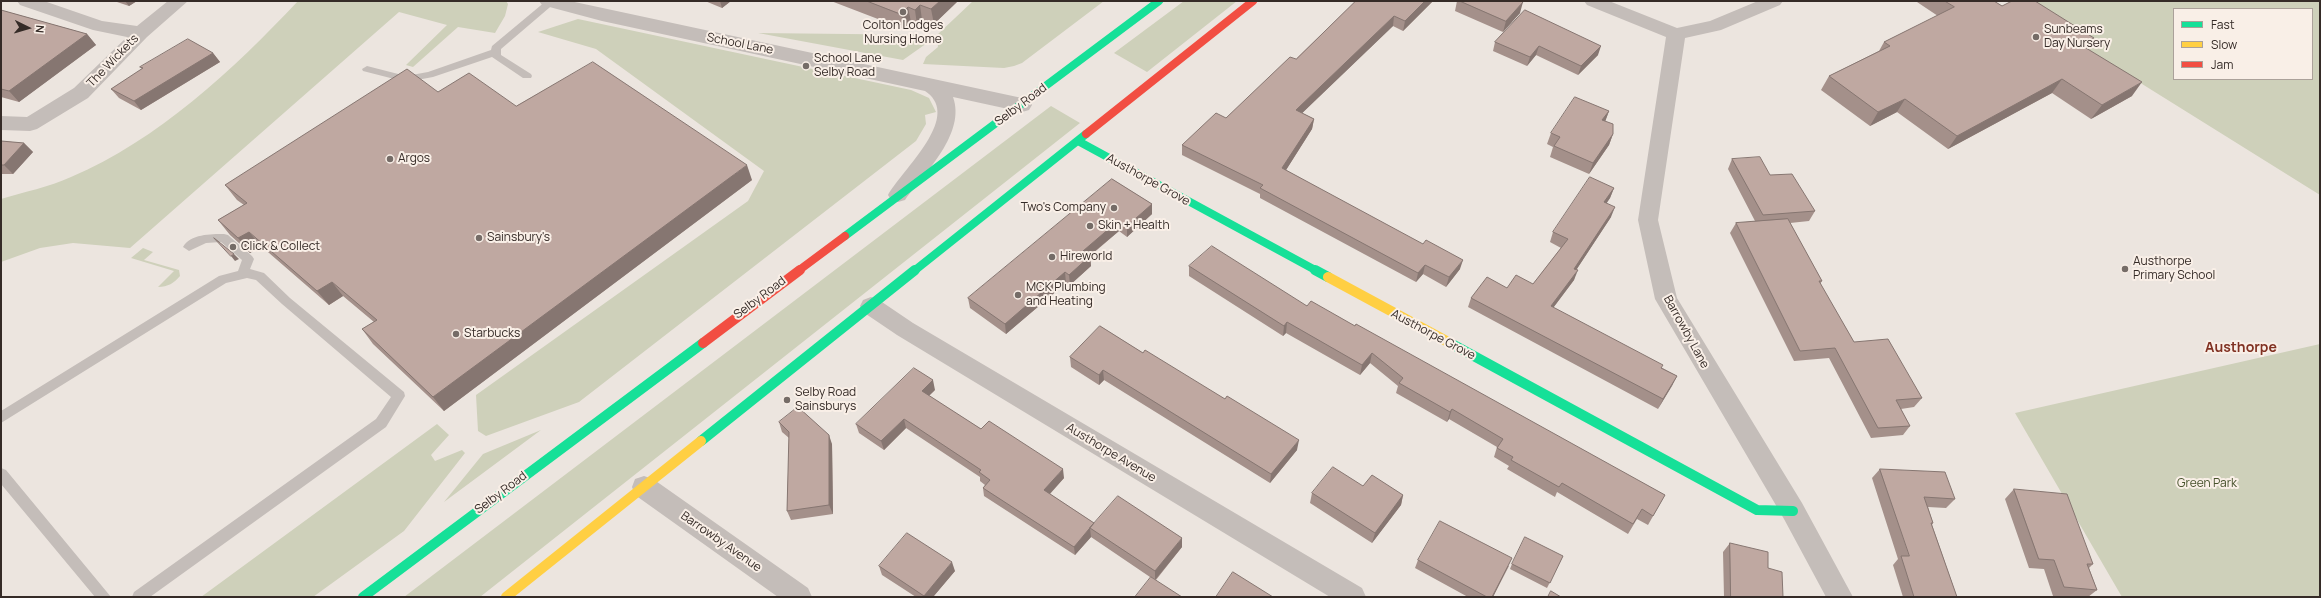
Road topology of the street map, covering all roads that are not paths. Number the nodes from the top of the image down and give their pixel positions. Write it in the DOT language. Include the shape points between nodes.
graph roads {
  1 [pos="26,1"];
  2 [pos="179,1"];
  3 [pos="1159,1"];
  4 [pos="1253,1"];
  5 [pos="1592,1"];
  6 [pos="1774,1"];
  7 [pos="550,2"];
  8 [pos="141,33"];
  9 [pos="1676,34"];
  10 [pos="496,52"];
  11 [pos="367,69"];
  12 [pos="526,76"];
  13 [pos="932,86"];
  14 [pos="1022,105"];
  15 [pos="1,123"];
  16 [pos="1078,141"];
  17 [pos="898,195"];
  18 [pos="189,247"];
  19 [pos="243,274"];
  20 [pos="871,306"];
  21 [pos="1,418"];
  22 [pos="1,474"];
  23 [pos="644,487"];
  24 [pos="1793,511"];
  25 [pos="104,597"];
  26 [pos="139,597"];
  27 [pos="363,597"];
  28 [pos="506,597"];
  29 [pos="799,597"];
  30 [pos="1353,597"];
  31 [pos="1840,597"];
  1 -- 8 [label="street, The Wickets" via="99,26"];
  2 -- 8 [label="street"];
  3 -- 14 [label="main road, Selby Road"];
  4 -- 16 [label="main road"];
  5 -- 9 [label="street"];
  6 -- 9 [label="street" via="1715,26"];
  7 -- 10 [label="lane" via="496,48"];
  7 -- 13 [label="street, School Lane"];
  8 -- 15 [label="street, The Wickets" via="81,93 30,124"];
  9 -- 24 [label="street, Barrowby Lane" via="1648,220 1666,299"];
  10 -- 11 [label="lane" via="429,75 406,79"];
  10 -- 12 [label="lane" via="496,56"];
  13 -- 14 [label="street, School Lane"];
  13 -- 17 [label="street" via="944,98 945,124 942,134"];
  14 -- 17 [label="main road, Selby Road"];
  16 -- 20 [label="main road"];
  16 -- 24 [label="main road, Austhorpe Grove" via="1757,510"];
  17 -- 27 [label="main road, Selby Road"];
  18 -- 19 [label="lane" via="204,239 224,238 248,259"];
  19 -- 21 [label="lane" via="223,279"];
  19 -- 26 [label="lane" via="260,276 399,396 380,423"];
  20 -- 23 [label="main road"];
  20 -- 30 [label="street, Austhorpe Avenue" via="905,329"];
  22 -- 25 [label="lane"];
  23 -- 28 [label="main road"];
  23 -- 29 [label="street, Barrowby Avenue"];
  24 -- 31 [label="street, Barrowby Lane"];
}
